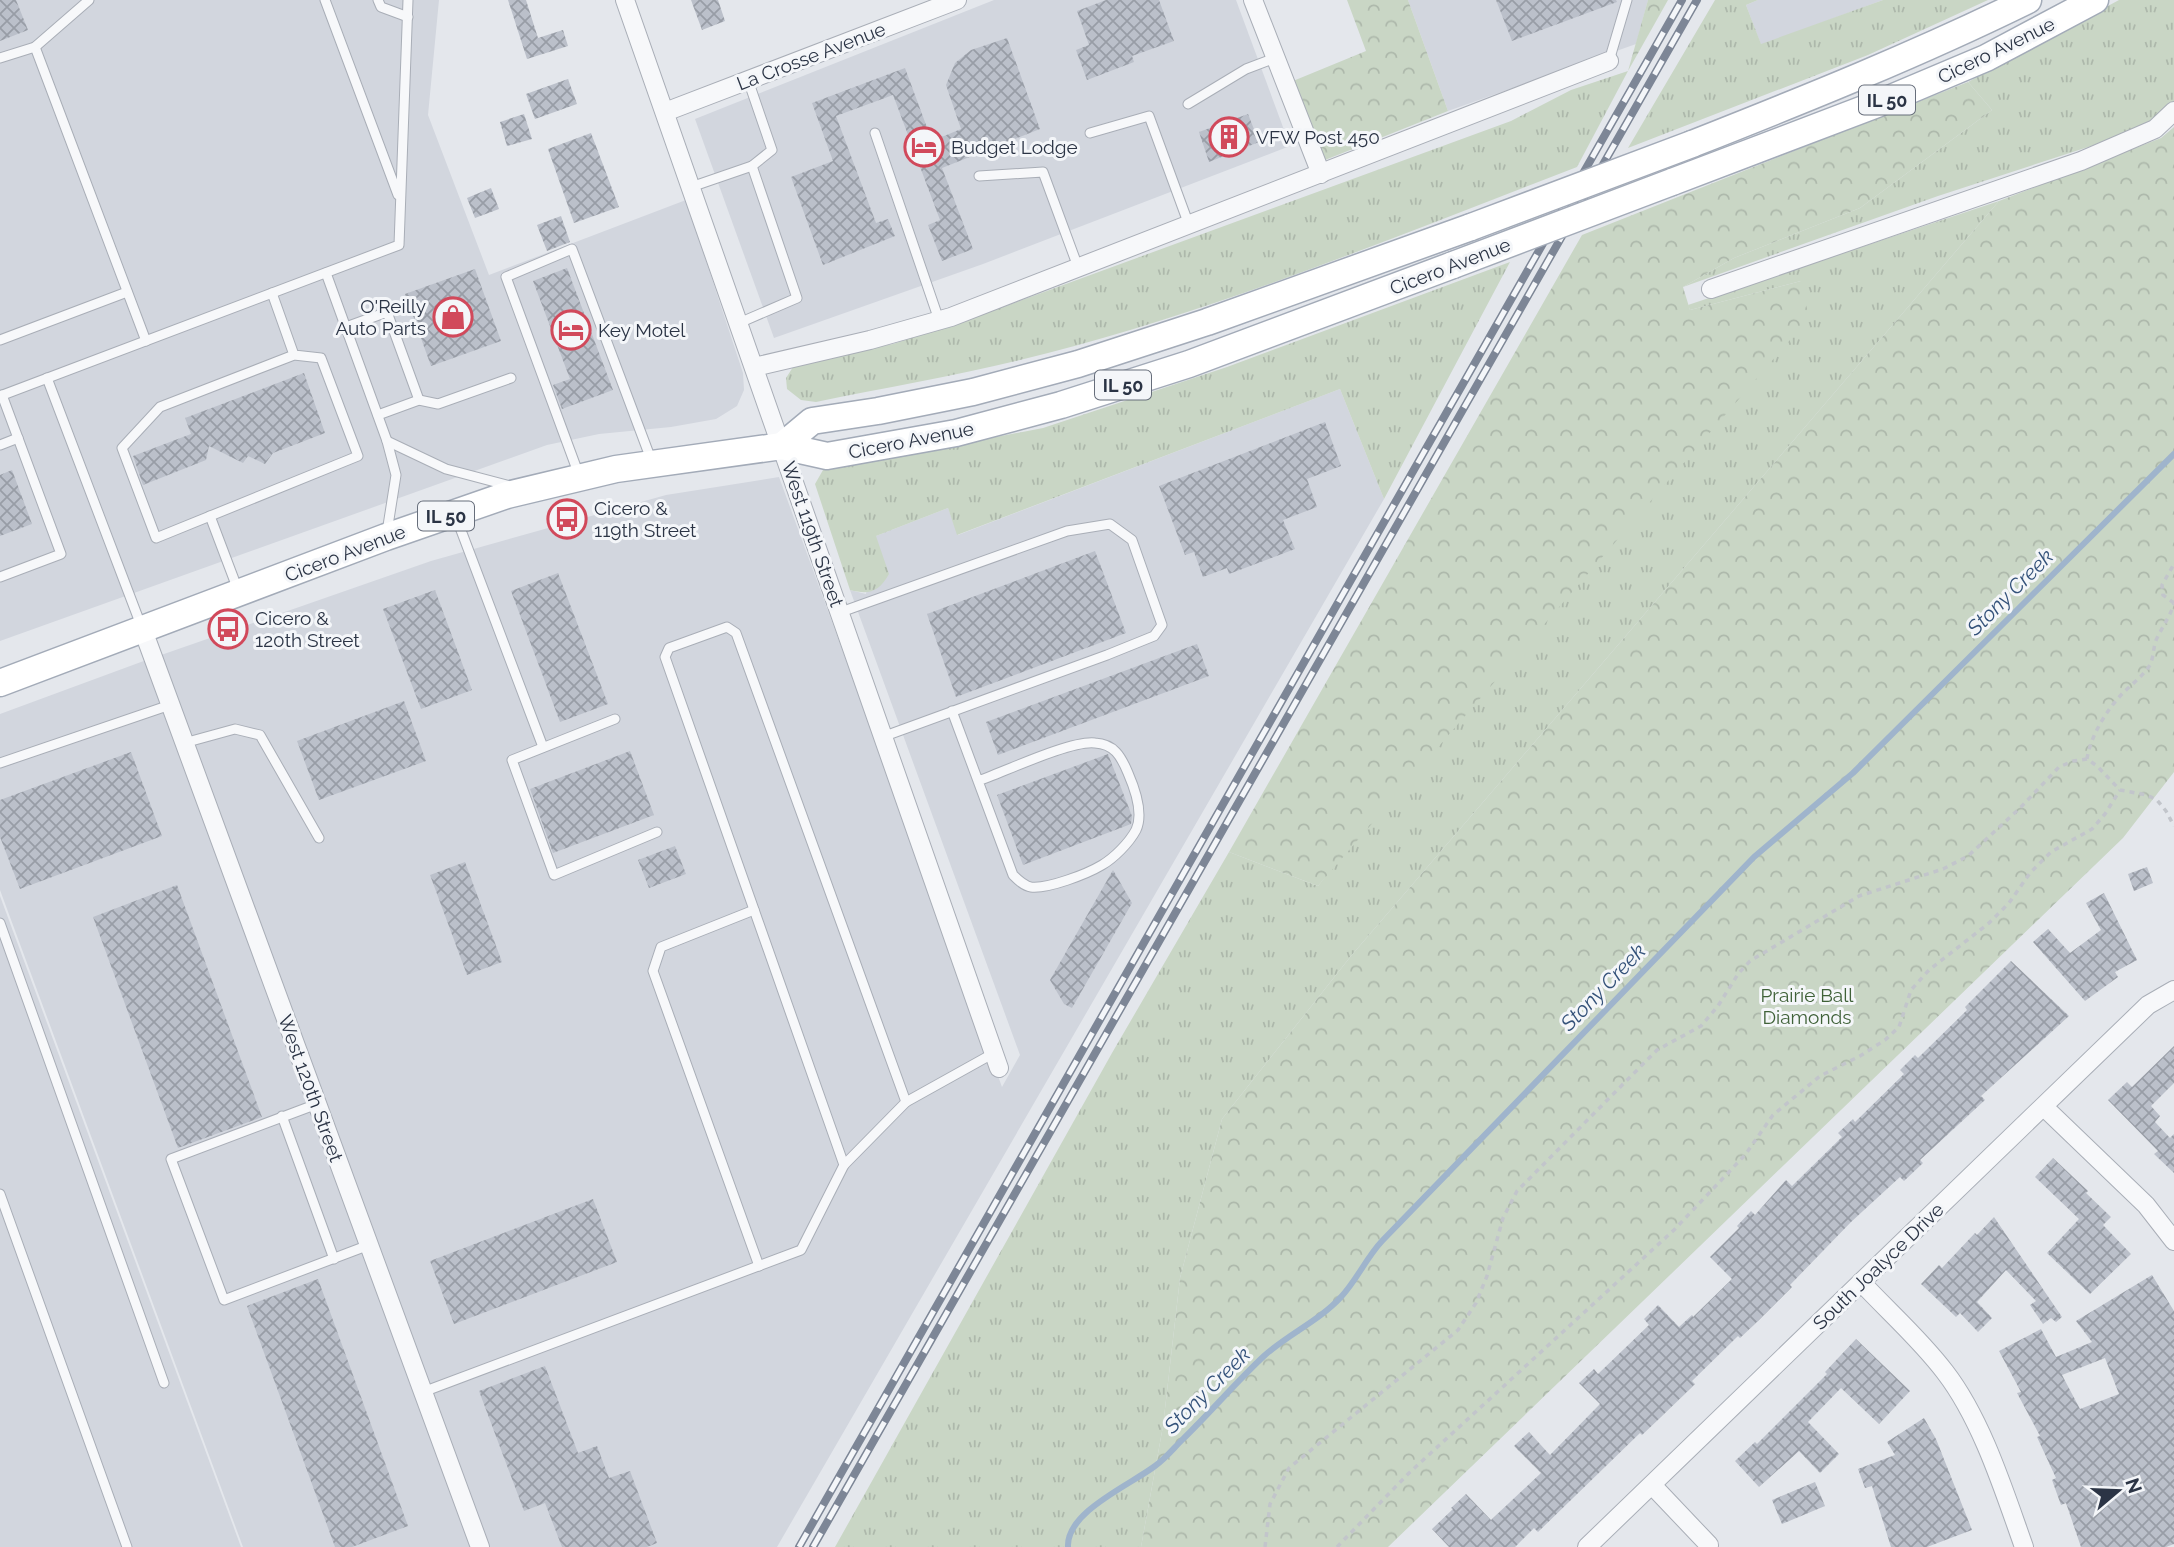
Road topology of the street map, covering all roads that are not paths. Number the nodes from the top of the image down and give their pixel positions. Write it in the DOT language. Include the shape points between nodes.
graph roads {
  1 [pos="89,0"];
  2 [pos="325,0"];
  3 [pos="378,0"];
  4 [pos="408,0"];
  5 [pos="625,0"];
  6 [pos="957,0"];
  7 [pos="1253,0"];
  8 [pos="1627,0"];
  9 [pos="2028,0"];
  10 [pos="2095,0"];
  11 [pos="408,17"];
  12 [pos="35,47"];
  13 [pos="0,58"];
  14 [pos="1275,58"];
  15 [pos="1609,61"];
  16 [pos="748,80"];
  17 [pos="1188,104"];
  18 [pos="2174,111"];
  19 [pos="665,112"];
  20 [pos="1090,133"];
  21 [pos="875,134"];
  22 [pos="752,166"];
  23 [pos="1321,174"];
  24 [pos="979,176"];
  25 [pos="691,187"];
  26 [pos="400,198"];
  27 [pos="1189,225"];
  28 [pos="1078,267"];
  29 [pos="326,273"];
  30 [pos="1711,289"];
  31 [pos="127,292"];
  32 [pos="272,293"];
  33 [pos="939,320"];
  34 [pos="738,323"];
  35 [pos="346,327"];
  36 [pos="0,340"];
  37 [pos="146,341"];
  38 [pos="294,355"];
  39 [pos="754,366"];
  40 [pos="47,378"];
  41 [pos="511,378"];
  42 [pos="1,395"];
  43 [pos="419,400"];
  44 [pos="378,415"];
  45 [pos="18,438"];
  46 [pos="387,441"];
  47 [pos="0,445"];
  48 [pos="782,446"];
  49 [pos="652,464"];
  50 [pos="580,477"];
  51 [pos="527,491"];
  52 [pos="454,513"];
  53 [pos="210,516"];
  54 [pos="386,537"];
  55 [pos="0,577"];
  56 [pos="239,593"];
  57 [pos="841,611"];
  58 [pos="142,630"];
  59 [pos="0,683"];
  60 [pos="170,705"];
  61 [pos="952,712"];
  62 [pos="615,719"];
  63 [pos="884,736"];
  64 [pos="184,743"];
  65 [pos="543,747"];
  66 [pos="0,763"];
  67 [pos="978,781"];
  68 [pos="657,832"];
  69 [pos="319,838"];
  70 [pos="754,910"];
  71 [pos="0,923"];
  72 [pos="2174,990"];
  73 [pos="997,1060"];
  74 [pos="906,1102"];
  75 [pos="317,1104"];
  76 [pos="2044,1107"];
  77 [pos="282,1116"];
  78 [pos="844,1165"];
  79 [pos="0,1194"];
  80 [pos="2174,1241"];
  81 [pos="369,1245"];
  82 [pos="334,1259"];
  83 [pos="759,1266"];
  84 [pos="1861,1282"];
  85 [pos="164,1383"];
  86 [pos="423,1392"];
  87 [pos="1651,1485"];
  88 [pos="1709,1545"];
  89 [pos="127,1547"];
  90 [pos="480,1547"];
  91 [pos="1587,1547"];
  92 [pos="2024,1547"];
  1 -- 12 [label="lane"];
  2 -- 26 [label="lane"];
  3 -- 11 [label="lane" via="380,7"];
  4 -- 11 [label="lane"];
  5 -- 19 [label="street, West 119th Street"];
  6 -- 16 [label="street, La Crosse Avenue"];
  7 -- 14 [label="street"];
  8 -- 15 [label="lane"];
  9 -- 48 [label="main road, Cicero Avenue / IL 50, bridge" via="1859,78 1692,144 1207,322 1078,364 959,394 812,421"];
  10 -- 48 [label="main road, Cicero Avenue / IL 50, bridge" via="1986,58 1877,104 1189,364 956,433 827,456"];
  11 -- 26 [label="lane"];
  12 -- 13 [label="lane"];
  12 -- 31 [label="lane"];
  14 -- 17 [label="lane" via="1246,69"];
  14 -- 23 [label="street"];
  15 -- 23 [label="street"];
  16 -- 19 [label="street, La Crosse Avenue"];
  16 -- 22 [label="lane" via="772,150"];
  18 -- 30 [label="street" via="2155,129 2081,162"];
  19 -- 25 [label="street, West 119th Street"];
  20 -- 27 [label="lane" via="1149,116"];
  21 -- 33 [label="lane"];
  22 -- 25 [label="lane"];
  22 -- 34 [label="lane" via="797,298"];
  23 -- 27 [label="street"];
  24 -- 28 [label="lane" via="1043,172"];
  25 -- 34 [label="street, West 119th Street"];
  26 -- 29 [label="lane" via="400,245"];
  27 -- 28 [label="street"];
  28 -- 33 [label="street"];
  29 -- 32 [label="lane"];
  29 -- 35 [label="lane"];
  31 -- 36 [label="lane"];
  31 -- 37 [label="lane"];
  32 -- 37 [label="lane"];
  32 -- 38 [label="lane"];
  33 -- 39 [label="street"];
  34 -- 39 [label="street, West 119th Street"];
  35 -- 43 [label="lane" via="387,312"];
  35 -- 44 [label="lane"];
  37 -- 40 [label="lane"];
  38 -- 53 [label="lane" via="321,358 358,456"];
  38 -- 53 [label="lane" via="160,407 122,448 156,538"];
  39 -- 48 [label="street, West 119th Street"];
  40 -- 42 [label="lane"];
  40 -- 58 [label="lane"];
  41 -- 43 [label="lane" via="438,404"];
  42 -- 45 [label="lane"];
  43 -- 44 [label="lane"];
  44 -- 46 [label="lane"];
  45 -- 47 [label="lane"];
  45 -- 55 [label="lane" via="61,554"];
  46 -- 51 [label="lane" via="446,469"];
  46 -- 54 [label="lane" via="396,475"];
  48 -- 49 [label="main road, Cicero Avenue / IL 50"];
  48 -- 57 [label="street, West 119th Street"];
  49 -- 50 [label="main road, Cicero Avenue / IL 50"];
  49 -- 50 [label="lane" via="572,249 506,276"];
  50 -- 51 [label="main road, Cicero Avenue / IL 50"];
  51 -- 52 [label="main road, Cicero Avenue / IL 50"];
  52 -- 54 [label="main road, Cicero Avenue / IL 50"];
  52 -- 65 [label="lane"];
  53 -- 56 [label="lane"];
  54 -- 56 [label="main road, Cicero Avenue / IL 50"];
  56 -- 58 [label="main road, Cicero Avenue / IL 50"];
  57 -- 61 [label="lane" via="1066,531 1110,524 1132,541 1162,625 1154,636"];
  57 -- 63 [label="street, West 119th Street"];
  58 -- 59 [label="main road, Cicero Avenue / IL 50"];
  58 -- 60 [label="street, West 120th Street"];
  60 -- 64 [label="street, West 120th Street"];
  60 -- 66 [label="lane"];
  61 -- 63 [label="lane"];
  61 -- 67 [label="lane"];
  62 -- 65 [label="lane"];
  63 -- 73 [label="street, West 119th Street"];
  64 -- 69 [label="lane" via="235,729 260,735"];
  64 -- 75 [label="street, West 120th Street"];
  65 -- 68 [label="lane" via="512,760 554,875"];
  67 -- 67 [label="lane" via="1013,875 1027,887 1046,887 1102,865 1136,829 1139,809 1133,786 1111,746 1093,742 1069,747"];
  70 -- 74 [label="lane" via="665,657 668,649 727,627 736,633"];
  70 -- 78 [label="lane"];
  70 -- 83 [label="lane" via="661,947 653,971"];
  71 -- 85 [label="lane"];
  72 -- 76 [label="street, South Joalyce Drive" via="2148,1005"];
  73 -- 74 [label="lane"];
  74 -- 78 [label="lane"];
  75 -- 77 [label="lane"];
  75 -- 81 [label="street, West 120th Street"];
  76 -- 80 [label="street" via="2146,1205"];
  76 -- 84 [label="street, South Joalyce Drive"];
  77 -- 82 [label="lane"];
  77 -- 82 [label="lane" via="171,1159 224,1300"];
  78 -- 83 [label="lane" via="801,1250"];
  79 -- 89 [label="lane"];
  81 -- 82 [label="lane"];
  81 -- 86 [label="street, West 120th Street"];
  83 -- 86 [label="lane"];
  84 -- 87 [label="street, South Joalyce Drive"];
  84 -- 92 [label="street" via="1946,1373 1996,1469"];
  86 -- 90 [label="street, West 120th Street"];
  87 -- 88 [label="street"];
  87 -- 91 [label="street, South Joalyce Drive"];
}
